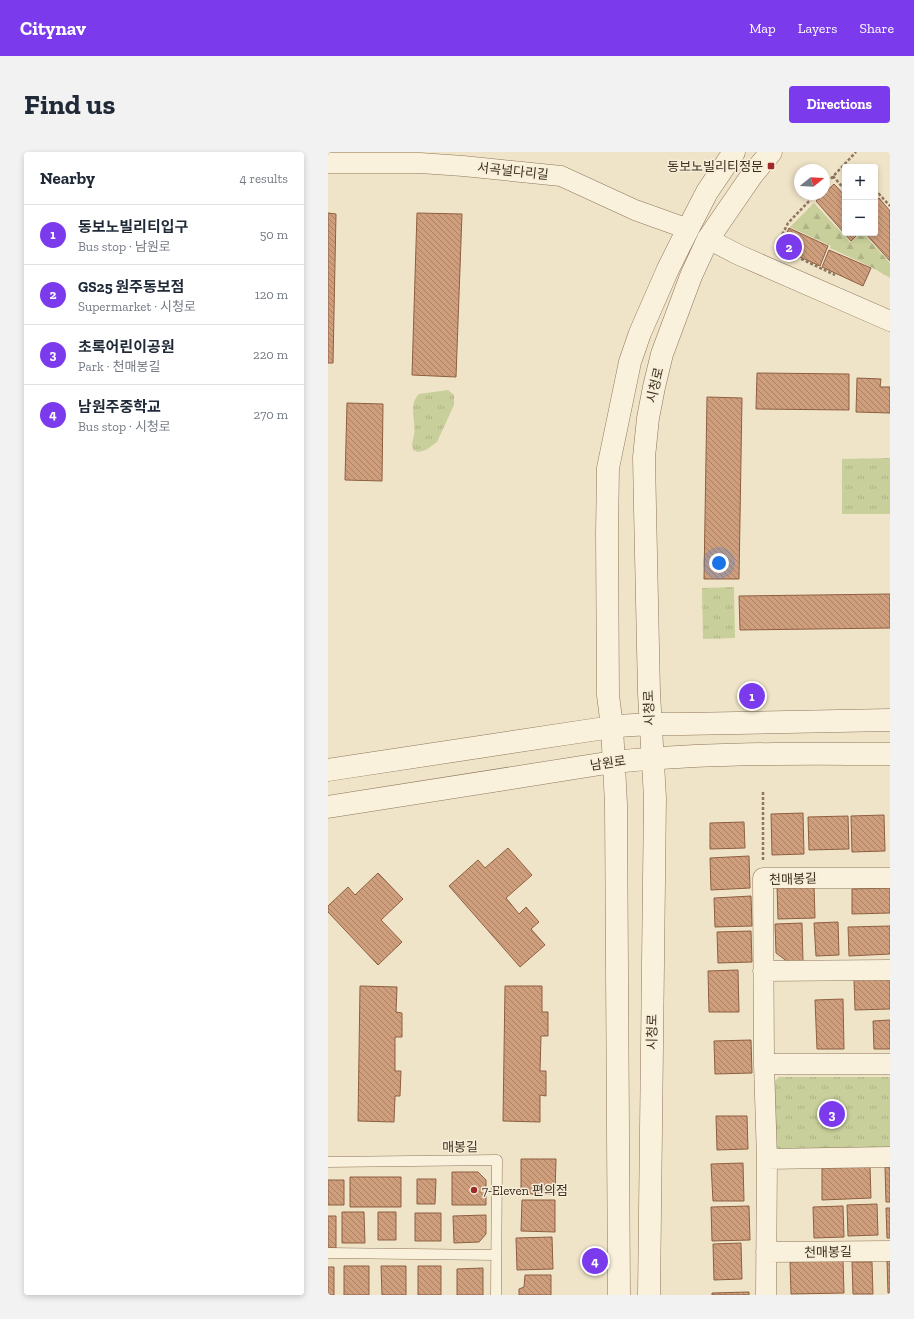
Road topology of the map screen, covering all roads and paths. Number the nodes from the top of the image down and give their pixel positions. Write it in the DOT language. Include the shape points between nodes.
graph roads {
  1 [pos="734,152"];
  2 [pos="771,152"];
  3 [pos="856,152"];
  4 [pos="328,163"];
  5 [pos="833,176"];
  6 [pos="830,179"];
  7 [pos="842,186"];
  8 [pos="878,195"];
  9 [pos="810,200"];
  10 [pos="890,206"];
  11 [pos="688,229"];
  12 [pos="708,239"];
  13 [pos="840,277"];
  14 [pos="890,321"];
  15 [pos="890,720"];
  16 [pos="650,724"];
  17 [pos="612,727"];
  18 [pos="890,754"];
  19 [pos="652,758"];
  20 [pos="613,762"];
  21 [pos="328,770"];
  22 [pos="763,790"];
  23 [pos="328,807"];
  24 [pos="763,878"];
  25 [pos="890,878"];
  26 [pos="890,970"];
  27 [pos="763,971"];
  28 [pos="764,1064"];
  29 [pos="890,1064"];
  30 [pos="890,1157"];
  31 [pos="767,1159"];
  32 [pos="328,1162"];
  33 [pos="890,1251"];
  34 [pos="766,1252"];
  35 [pos="328,1254"];
  36 [pos="496,1255"];
  37 [pos="496,1295"];
  38 [pos="619,1295"];
  39 [pos="649,1295"];
  40 [pos="766,1295"];
  1 -- 11 [label="street" via="707,192"];
  2 -- 12 [label="street, 시청로"];
  3 -- 5 [label="path"];
  4 -- 11 [label="street, 서곡널다리길" via="420,163 561,176 635,210"];
  5 -- 6 [label="path"];
  5 -- 7 [label="path"];
  8 -- 10 [label="path"];
  9 -- 13 [label="path" via="788,223 776,247"];
  11 -- 12 [label="street"];
  11 -- 17 [label="street" via="646,318 630,362 608,468 608,695"];
  12 -- 14 [label="street"];
  12 -- 16 [label="street, 시청로" via="691,276 662,354 648,418 644,464"];
  15 -- 16 [label="street"];
  16 -- 17 [label="street"];
  16 -- 19 [label="street, 시청로"];
  17 -- 20 [label="street"];
  17 -- 21 [label="street"];
  18 -- 19 [label="street, 남원로" via="735,754"];
  19 -- 20 [label="street, 남원로"];
  19 -- 39 [label="street, 시청로" via="655,798"];
  20 -- 23 [label="street, 남원로"];
  20 -- 38 [label="street" via="616,804"];
  22 -- 24 [label="path"];
  24 -- 25 [label="street, 천매봉길"];
  24 -- 27 [label="street, 천매봉길"];
  26 -- 27 [label="street"];
  27 -- 28 [label="street, 천매봉길"];
  28 -- 29 [label="street"];
  28 -- 31 [label="street, 천매봉길"];
  30 -- 31 [label="street"];
  31 -- 34 [label="street, 천매봉길"];
  32 -- 36 [label="lane, 매봉길" via="497,1160"];
  33 -- 34 [label="street, 천매봉길"];
  34 -- 40 [label="street, 천매봉길"];
  35 -- 36 [label="lane"];
  36 -- 37 [label="lane, 매봉길"];
}
